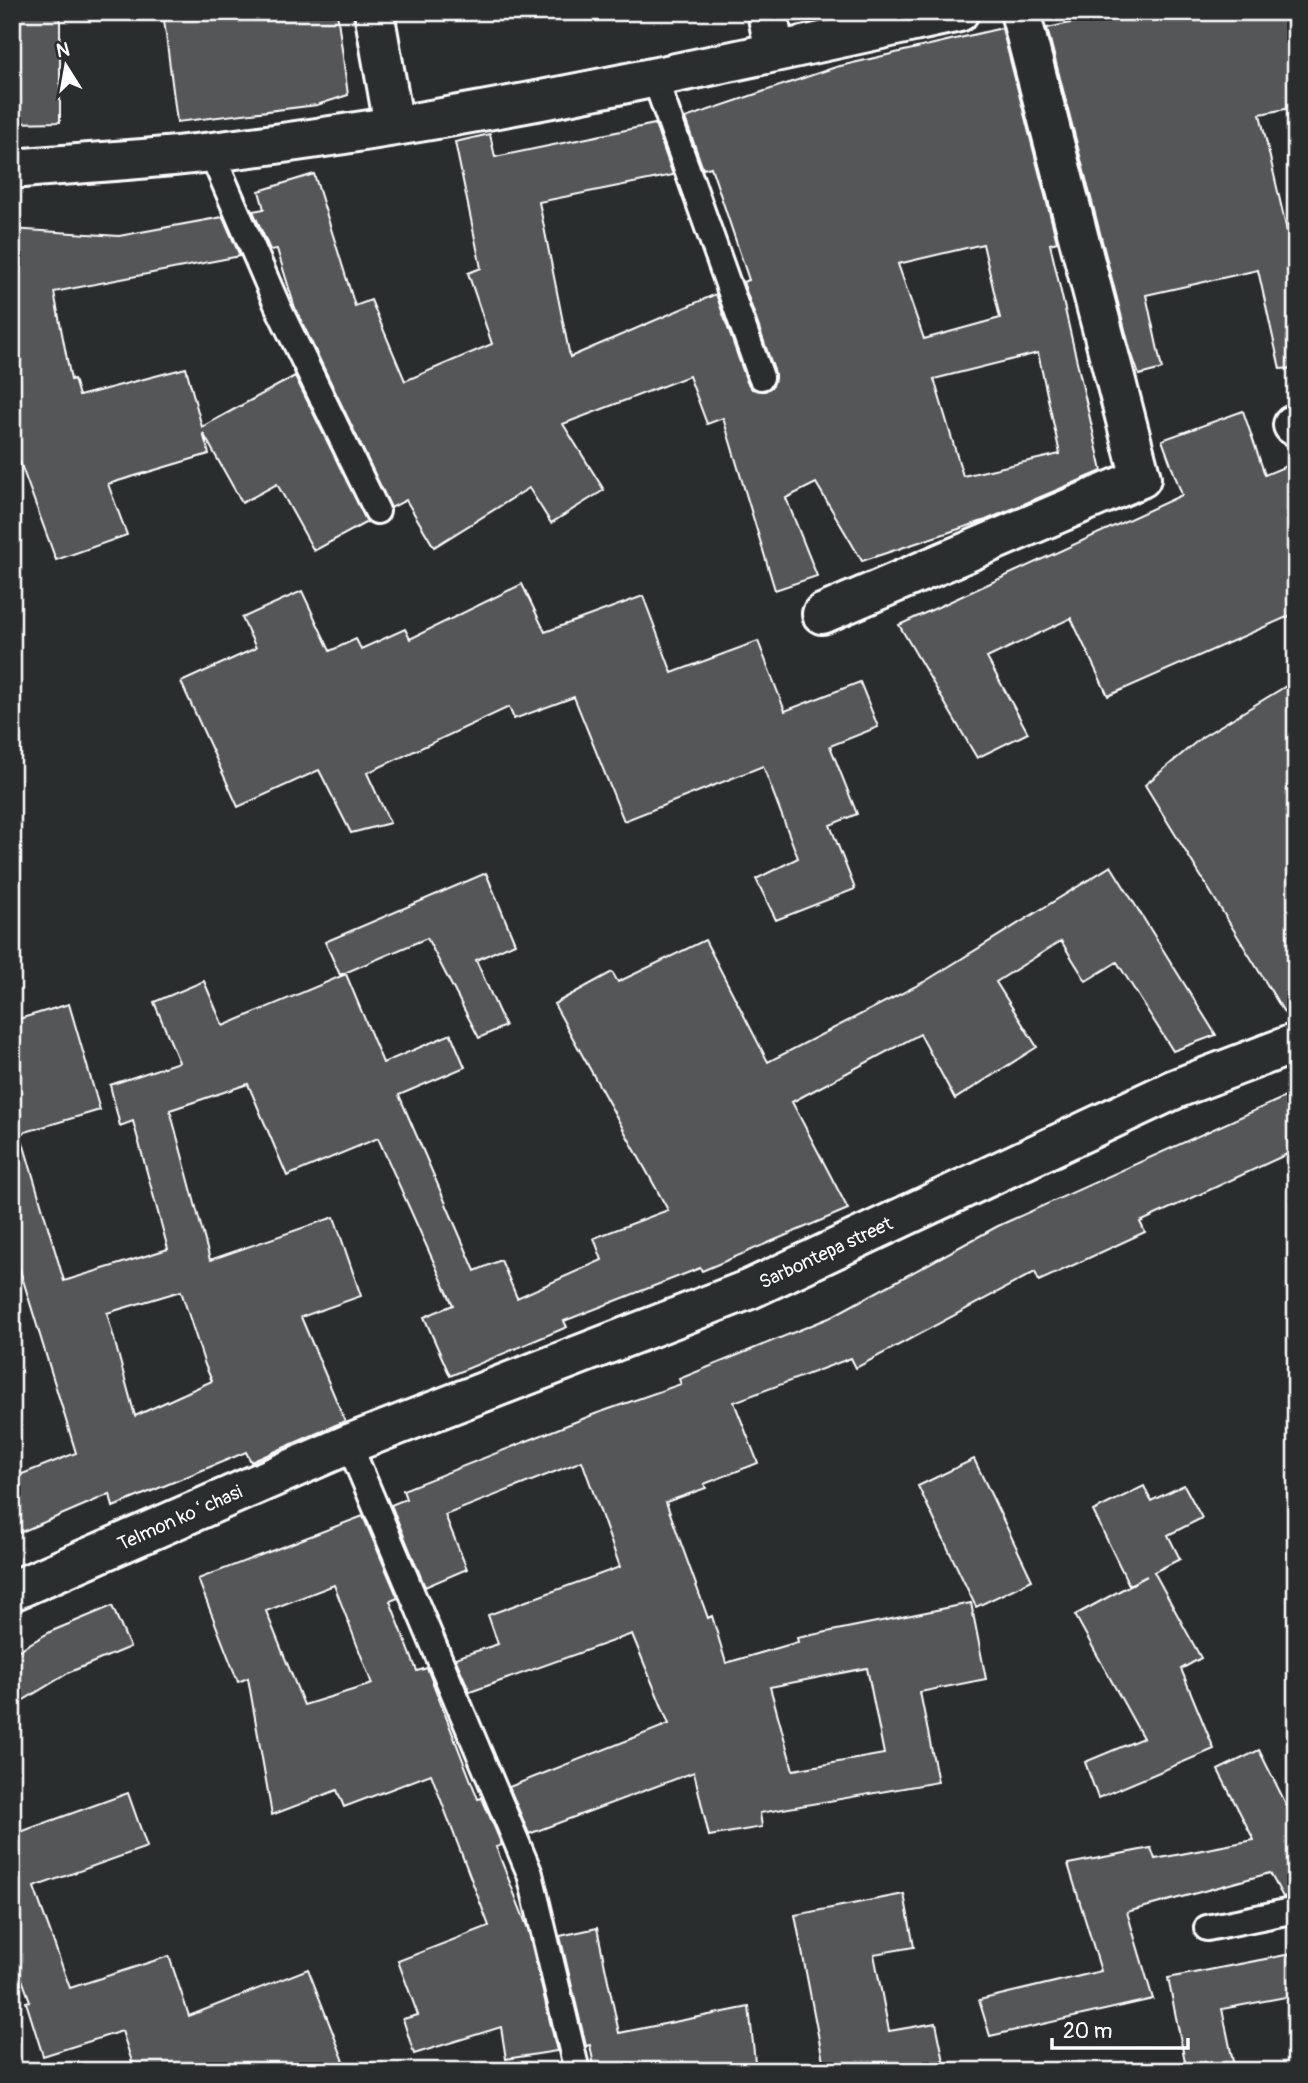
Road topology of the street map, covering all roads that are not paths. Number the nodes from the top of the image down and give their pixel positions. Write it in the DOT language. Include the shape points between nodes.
graph roads {
  1 [pos="374,12"];
  2 [pos="766,12"];
  3 [pos="959,12"];
  4 [pos="1020,12"];
  5 [pos="775,52"];
  6 [pos="655,79"];
  7 [pos="394,126"];
  8 [pos="211,152"];
  9 [pos="12,169"];
  10 [pos="761,377"];
  11 [pos="377,511"];
  12 [pos="822,614"];
  13 [pos="1296,1044"];
  14 [pos="349,1444"];
  15 [pos="12,1591"];
  16 [pos="1296,1910"];
  17 [pos="1207,1928"];
  18 [pos="577,2071"];
  1 -- 7 [label="street"];
  2 -- 5 [label="street"];
  3 -- 5 [label="street"];
  4 -- 12 [label="street" via="1141,478"];
  5 -- 6 [label="street"];
  6 -- 7 [label="street"];
  6 -- 10 [label="lane"];
  7 -- 8 [label="street"];
  8 -- 9 [label="street"];
  8 -- 11 [label="lane" via="278,307"];
  13 -- 14 [label="street, Sarbontepa street" via="1175,1089 750,1289"];
  14 -- 15 [label="street, Telmon koʻchasi"];
  14 -- 18 [label="lane" via="530,1874"];
  16 -- 17 [label="lane"];
}
